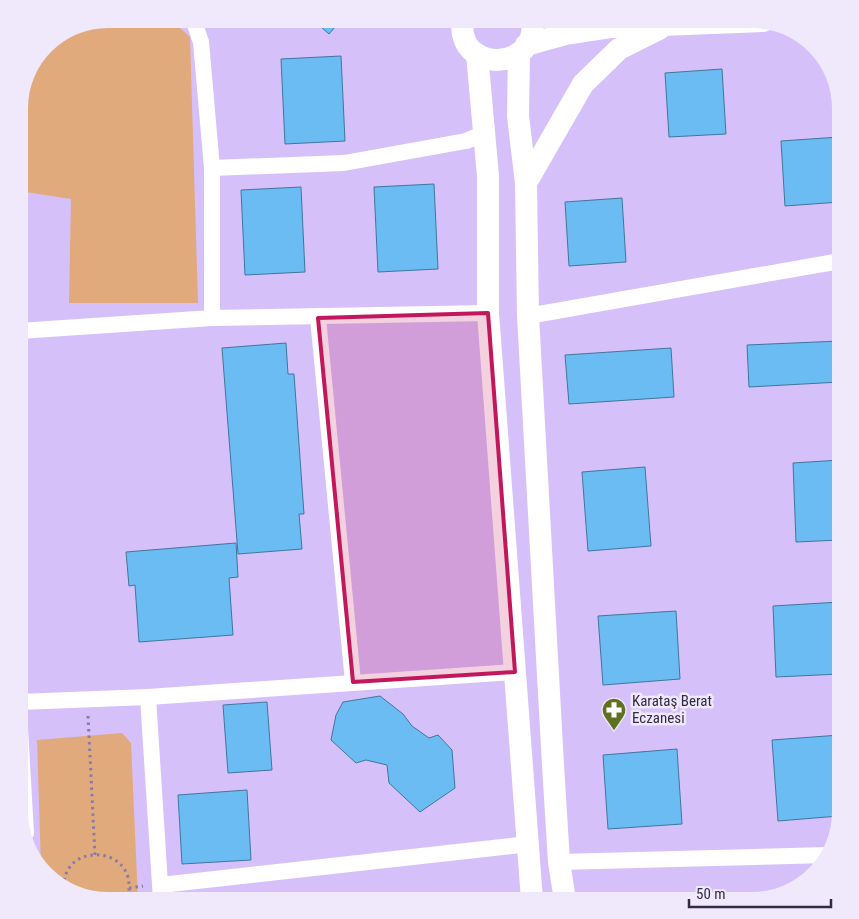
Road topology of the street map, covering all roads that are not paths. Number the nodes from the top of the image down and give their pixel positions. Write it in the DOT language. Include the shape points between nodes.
graph roads {
  1 [pos="196,28"];
  2 [pos="461,28"];
  3 [pos="531,28"];
  4 [pos="605,28"];
  5 [pos="660,28"];
  6 [pos="522,49"];
  7 [pos="477,54"];
  8 [pos="483,134"];
  9 [pos="212,168"];
  10 [pos="526,182"];
  11 [pos="832,262"];
  12 [pos="488,313"];
  13 [pos="528,316"];
  14 [pos="212,318"];
  15 [pos="318,318"];
  16 [pos="28,330"];
  17 [pos="515,672"];
  18 [pos="353,682"];
  19 [pos="148,697"];
  20 [pos="28,702"];
  21 [pos="529,844"];
  22 [pos="818,855"];
  23 [pos="559,862"];
  24 [pos="161,892"];
  25 [pos="532,892"];
  26 [pos="564,892"];
  1 -- 9 [label="street" via="201,42"];
  2 -- 7 [label="street" via="469,47"];
  3 -- 6 [label="street"];
  4 -- 6 [label="street" via="566,34"];
  5 -- 10 [label="street" via="619,49 583,84"];
  6 -- 7 [label="street" via="509,59 498,61"];
  6 -- 10 [label="street" via="518,116"];
  7 -- 8 [label="street"];
  8 -- 9 [label="street" via="466,141 344,163"];
  8 -- 12 [label="street" via="488,176"];
  9 -- 14 [label="street"];
  10 -- 13 [label="street"];
  11 -- 13 [label="street"];
  12 -- 15 [label="street"];
  12 -- 17 [label="street"];
  13 -- 23 [label="street"];
  14 -- 15 [label="street"];
  14 -- 16 [label="street"];
  15 -- 18 [label="street"];
  17 -- 18 [label="street"];
  17 -- 21 [label="street"];
  18 -- 19 [label="street"];
  19 -- 20 [label="street"];
  19 -- 24 [label="street"];
  21 -- 24 [label="street"];
  21 -- 25 [label="street"];
  22 -- 23 [label="street"];
  23 -- 26 [label="street"];
}
